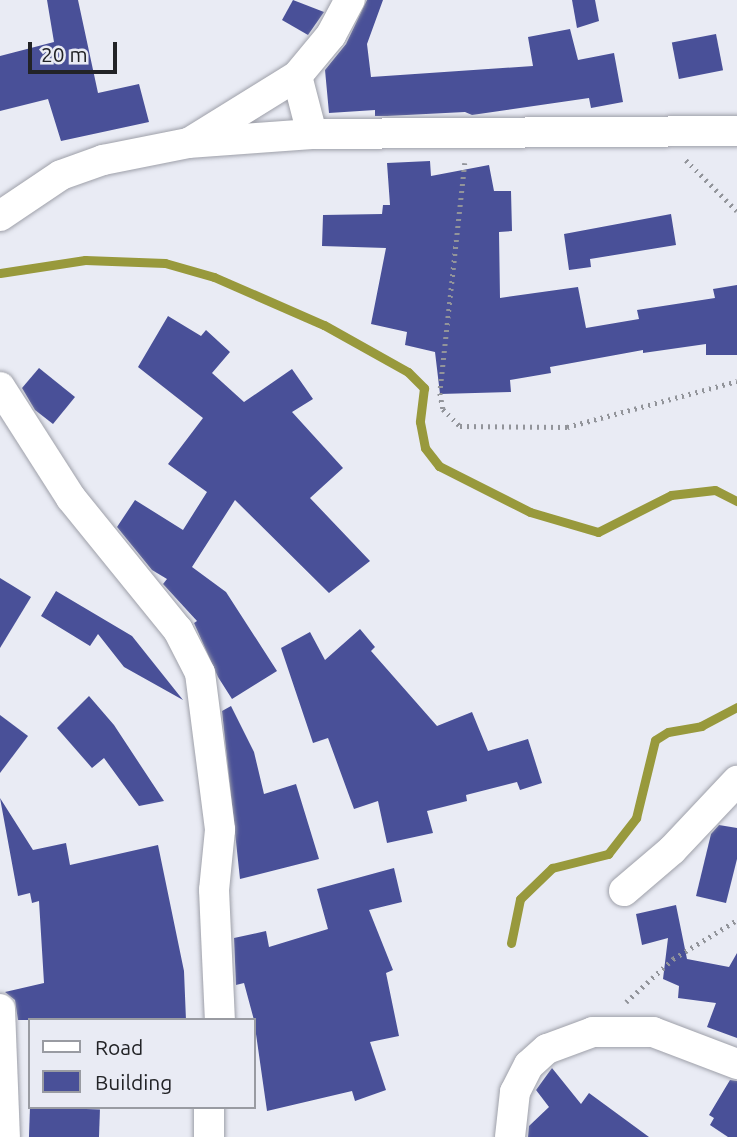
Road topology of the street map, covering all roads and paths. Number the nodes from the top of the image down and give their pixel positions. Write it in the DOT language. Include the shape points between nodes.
graph roads {
  1 [pos="350,0"];
  2 [pos="297,76"];
  3 [pos="737,131"];
  4 [pos="658,132"];
  5 [pos="468,133"];
  6 [pos="312,134"];
  7 [pos="188,143"];
  8 [pos="737,211"];
  9 [pos="0,216"];
  10 [pos="737,381"];
  11 [pos="0,387"];
  12 [pos="737,781"];
  13 [pos="624,891"];
  14 [pos="737,920"];
  15 [pos="0,1009"];
  16 [pos="220,1018"];
  17 [pos="593,1032"];
  18 [pos="737,1064"];
  19 [pos="209,1109"];
  20 [pos="5,1137"];
  21 [pos="209,1137"];
  22 [pos="510,1137"];
  1 -- 2 [label="street" via="331,36"];
  2 -- 6 [label="street"];
  2 -- 7 [label="street"];
  3 -- 4 [label="street"];
  4 -- 5 [label="street"];
  4 -- 8 [label="path"];
  5 -- 6 [label="street"];
  5 -- 10 [label="path" via="440,393 443,409 460,426 567,427"];
  6 -- 7 [label="street"];
  7 -- 9 [label="street" via="103,160 61,175"];
  11 -- 16 [label="street" via="71,498 178,630 200,673 220,830 214,890"];
  12 -- 13 [label="street" via="672,850"];
  14 -- 17 [label="path" via="674,959"];
  15 -- 20 [label="street"];
  17 -- 18 [label="street" via="653,1032"];
  17 -- 22 [label="street" via="547,1049 530,1065 515,1092"];
  19 -- 21 [label="street"];
}
